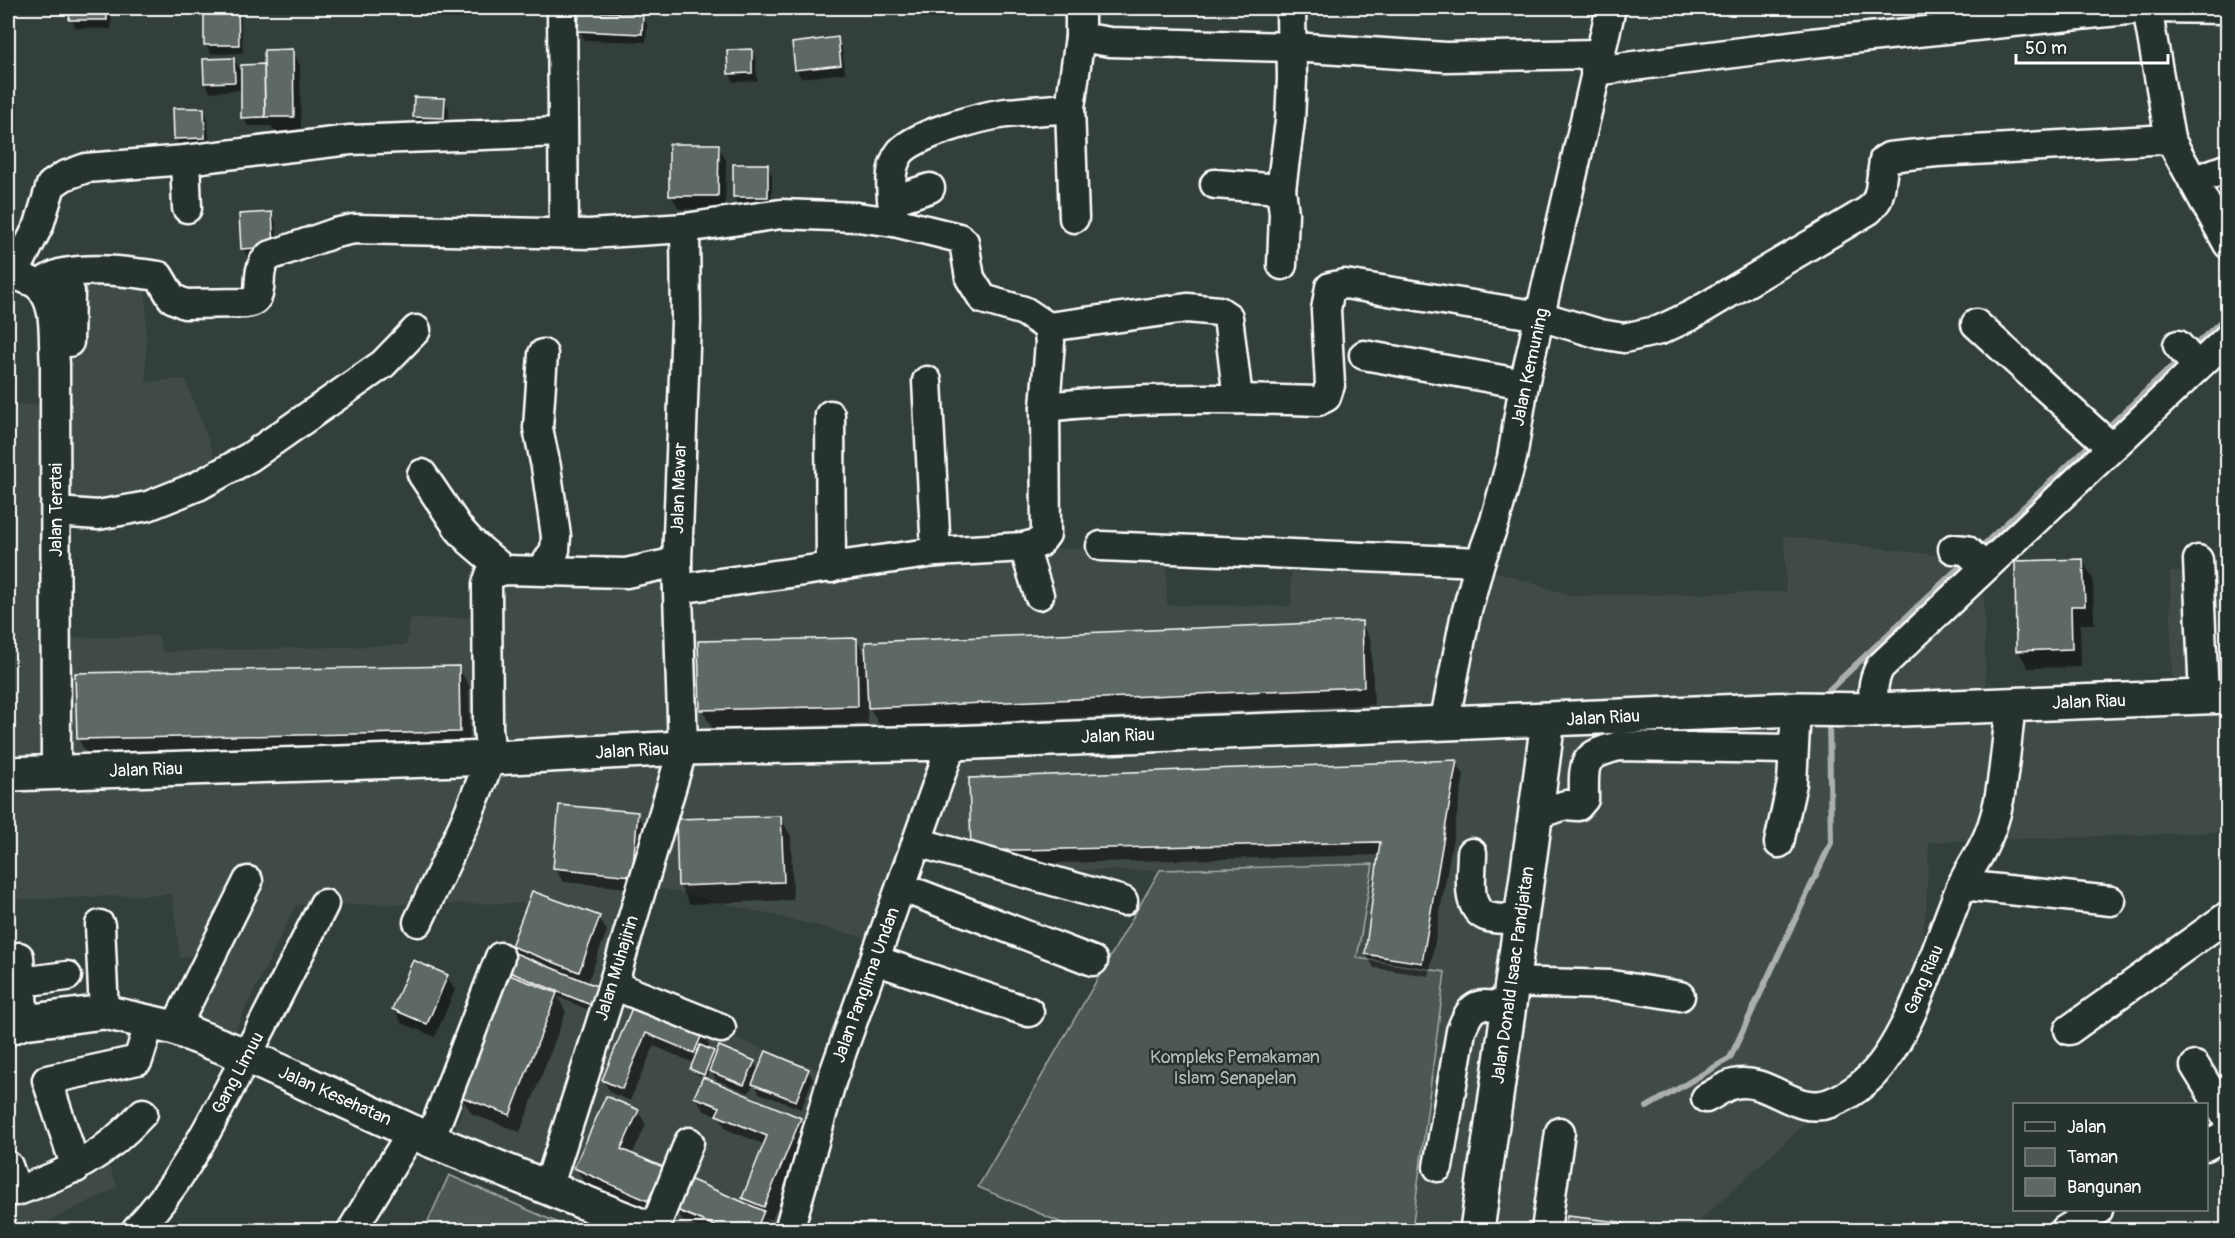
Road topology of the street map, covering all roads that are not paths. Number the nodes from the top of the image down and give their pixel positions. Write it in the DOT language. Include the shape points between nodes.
graph roads {
  1 [pos="562,8"];
  2 [pos="1080,8"];
  3 [pos="1291,8"];
  4 [pos="1611,8"];
  5 [pos="2147,8"];
  6 [pos="2228,9"];
  7 [pos="1080,37"];
  8 [pos="1292,47"];
  9 [pos="1597,63"];
  10 [pos="1070,108"];
  11 [pos="562,132"];
  12 [pos="2170,139"];
  13 [pos="185,160"];
  14 [pos="2228,168"];
  15 [pos="2193,181"];
  16 [pos="1215,184"];
  17 [pos="930,188"];
  18 [pos="1281,189"];
  19 [pos="187,208"];
  20 [pos="893,211"];
  21 [pos="1074,218"];
  22 [pos="685,228"];
  23 [pos="564,233"];
  24 [pos="2228,244"];
  25 [pos="1282,265"];
  26 [pos="20,277"];
  27 [pos="70,292"];
  28 [pos="1540,316"];
  29 [pos="1976,324"];
  30 [pos="1048,327"];
  31 [pos="416,330"];
  32 [pos="2228,338"];
  33 [pos="543,354"];
  34 [pos="54,355"];
  35 [pos="1364,356"];
  36 [pos="927,381"];
  37 [pos="1524,384"];
  38 [pos="1238,399"];
  39 [pos="1045,407"];
  40 [pos="830,415"];
  41 [pos="2106,442"];
  42 [pos="422,474"];
  43 [pos="56,512"];
  44 [pos="1101,546"];
  45 [pos="1024,547"];
  46 [pos="936,552"];
  47 [pos="2198,560"];
  48 [pos="1480,562"];
  49 [pos="831,567"];
  50 [pos="504,570"];
  51 [pos="542,570"];
  52 [pos="677,576"];
  53 [pos="1039,596"];
  54 [pos="2216,697"];
  55 [pos="2011,705"];
  56 [pos="1813,709"];
  57 [pos="1876,710"];
  58 [pos="1548,720"];
  59 [pos="1444,724"];
  60 [pos="952,743"];
  61 [pos="683,748"];
  62 [pos="1793,749"];
  63 [pos="491,758"];
  64 [pos="56,773"];
  65 [pos="8,774"];
  66 [pos="1536,814"];
  67 [pos="917,842"];
  68 [pos="1779,843"];
  69 [pos="1472,853"];
  70 [pos="248,880"];
  71 [pos="1962,885"];
  72 [pos="901,887"];
  73 [pos="1123,901"];
  74 [pos="2111,901"];
  75 [pos="324,904"];
  76 [pos="2228,916"];
  77 [pos="1522,918"];
  78 [pos="418,922"];
  79 [pos="100,925"];
  80 [pos="500,957"];
  81 [pos="875,960"];
  82 [pos="1093,962"];
  83 [pos="67,976"];
  84 [pos="612,985"];
  85 [pos="1509,996"];
  86 [pos="1680,996"];
  87 [pos="104,1012"];
  88 [pos="1029,1012"];
  89 [pos="16,1025"];
  90 [pos="163,1025"];
  91 [pos="721,1028"];
  92 [pos="2069,1030"];
  93 [pos="247,1056"];
  94 [pos="2195,1066"];
  95 [pos="1706,1098"];
  96 [pos="143,1113"];
  97 [pos="2228,1120"];
  98 [pos="1560,1132"];
  99 [pos="2228,1133"];
  100 [pos="421,1135"];
  101 [pos="689,1142"];
  102 [pos="2208,1145"];
  103 [pos="8,1166"];
  104 [pos="1438,1167"];
  105 [pos="76,1168"];
  106 [pos="548,1188"];
  107 [pos="135,1230"];
  108 [pos="352,1230"];
  109 [pos="653,1230"];
  110 [pos="789,1230"];
  111 [pos="1477,1230"];
  112 [pos="1546,1230"];
  1 -- 11 [label="street"];
  2 -- 7 [label="street"];
  3 -- 8 [label="street"];
  4 -- 9 [label="street, Jalan Kemuning"];
  5 -- 6 [label="street"];
  5 -- 9 [label="street"];
  5 -- 12 [label="street"];
  7 -- 8 [label="street" via="1110,42"];
  7 -- 10 [label="street"];
  8 -- 9 [label="street"];
  8 -- 18 [label="street" via="1290,121"];
  9 -- 28 [label="street, Jalan Kemuning"];
  10 -- 20 [label="street" via="1003,114 917,140 899,152 891,171"];
  10 -- 21 [label="street"];
  11 -- 13 [label="street" via="350,140"];
  11 -- 23 [label="street"];
  12 -- 15 [label="street"];
  12 -- 28 [label="street" via="1889,157 1884,160 1877,200 1869,210 1660,330 1624,338"];
  13 -- 19 [label="street"];
  13 -- 26 [label="street" via="86,168 51,185"];
  14 -- 15 [label="street"];
  15 -- 24 [label="street"];
  16 -- 18 [label="street"];
  17 -- 20 [label="street"];
  18 -- 25 [label="street"];
  20 -- 22 [label="street" via="857,217 781,213"];
  20 -- 30 [label="street" via="959,238 964,242 970,278 983,299 1024,311"];
  22 -- 23 [label="street"];
  22 -- 52 [label="street, Jalan Mawar" via="686,321"];
  23 -- 26 [label="street" via="345,231 269,256 262,265 258,298 253,303 184,304 172,298 159,276 111,271"];
  26 -- 34 [label="street, Jalan Teratai" via="50,304"];
  27 -- 34 [label="street" via="69,341 65,349"];
  28 -- 37 [label="street, Jalan Kemuning"];
  28 -- 38 [label="street" via="1336,285 1330,287 1326,310 1330,385 1326,397"];
  29 -- 41 [label="street"];
  30 -- 38 [label="street" via="1187,309 1219,311 1228,317"];
  30 -- 39 [label="street"];
  31 -- 43 [label="street" via="383,364 250,457 198,486 148,506 98,514"];
  32 -- 41 [label="street" via="2189,357"];
  33 -- 51 [label="street" via="538,428 556,536 555,549"];
  34 -- 43 [label="street, Jalan Teratai"];
  35 -- 37 [label="street"];
  36 -- 46 [label="street"];
  37 -- 48 [label="street, Jalan Kemuning" via="1512,458"];
  38 -- 39 [label="street"];
  39 -- 45 [label="street" via="1046,534 1039,543"];
  40 -- 49 [label="street"];
  41 -- 57 [label="street" via="1970,556 1880,667 1872,688"];
  42 -- 50 [label="street" via="459,529"];
  43 -- 64 [label="street, Jalan Teratai"];
  44 -- 48 [label="street"];
  45 -- 46 [label="street"];
  45 -- 53 [label="street"];
  46 -- 49 [label="street"];
  47 -- 54 [label="street"];
  48 -- 59 [label="street, Jalan Kemuning"];
  49 -- 52 [label="street"];
  50 -- 51 [label="street"];
  50 -- 63 [label="street" via="490,576 487,584"];
  51 -- 52 [label="street"];
  52 -- 61 [label="street, Jalan Mawar"];
  54 -- 55 [label="main road, Jalan Riau"];
  55 -- 57 [label="main road, Jalan Riau"];
  55 -- 71 [label="street, Gang Riau" via="1999,801 1985,845"];
  56 -- 57 [label="main road, Jalan Riau"];
  56 -- 58 [label="main road, Jalan Riau"];
  56 -- 62 [label="street"];
  58 -- 59 [label="main road, Jalan Riau"];
  58 -- 66 [label="main road, Jalan Donald Isaac Pandjaitan"];
  59 -- 60 [label="main road, Jalan Riau"];
  60 -- 61 [label="main road, Jalan Riau"];
  60 -- 67 [label="street, Jalan Panglima Undan"];
  61 -- 63 [label="main road, Jalan Riau"];
  61 -- 84 [label="street, Jalan Muhajirin"];
  62 -- 66 [label="street" via="1619,747 1600,751 1584,765 1584,799 1578,806"];
  62 -- 68 [label="street" via="1792,783"];
  63 -- 64 [label="main road, Jalan Riau"];
  63 -- 78 [label="street"];
  64 -- 65 [label="main road, Jalan Riau"];
  66 -- 77 [label="main road, Jalan Donald Isaac Pandjaitan"];
  67 -- 72 [label="street, Jalan Panglima Undan"];
  67 -- 73 [label="street"];
  69 -- 77 [label="street" via="1475,909 1493,918"];
  70 -- 90 [label="street"];
  71 -- 74 [label="street"];
  71 -- 95 [label="street, Gang Riau" via="1910,1015 1888,1056 1867,1081 1827,1104 1790,1101 1768,1088 1749,1084 1734,1084"];
  72 -- 81 [label="street, Jalan Panglima Undan"];
  72 -- 82 [label="street"];
  75 -- 93 [label="street, Gang Limuu"];
  76 -- 92 [label="street"];
  77 -- 85 [label="main road, Jalan Donald Isaac Pandjaitan"];
  79 -- 87 [label="street"];
  80 -- 100 [label="street"];
  81 -- 88 [label="street"];
  81 -- 110 [label="street, Jalan Panglima Undan" via="832,1079"];
  83 -- 89 [label="street" via="20,969"];
  84 -- 91 [label="street"];
  84 -- 106 [label="street, Jalan Muhajirin"];
  85 -- 86 [label="street" via="1612,985"];
  85 -- 104 [label="street" via="1473,1007 1466,1018"];
  85 -- 111 [label="main road, Jalan Donald Isaac Pandjaitan"];
  87 -- 89 [label="main road, Jalan Kesehatan"];
  87 -- 90 [label="main road, Jalan Kesehatan"];
  90 -- 93 [label="main road, Jalan Kesehatan"];
  90 -- 105 [label="street" via="138,1060 47,1080"];
  93 -- 100 [label="main road, Jalan Kesehatan"];
  93 -- 107 [label="street, Gang Limuu" via="175,1183"];
  94 -- 97 [label="street"];
  96 -- 105 [label="street" via="122,1135"];
  98 -- 112 [label="street"];
  99 -- 102 [label="street"];
  100 -- 106 [label="main road, Jalan Kesehatan"];
  100 -- 108 [label="street"];
  101 -- 109 [label="street"];
  103 -- 105 [label="street" via="16,1191"];
  106 -- 109 [label="main road, Jalan Kesehatan"];
}
